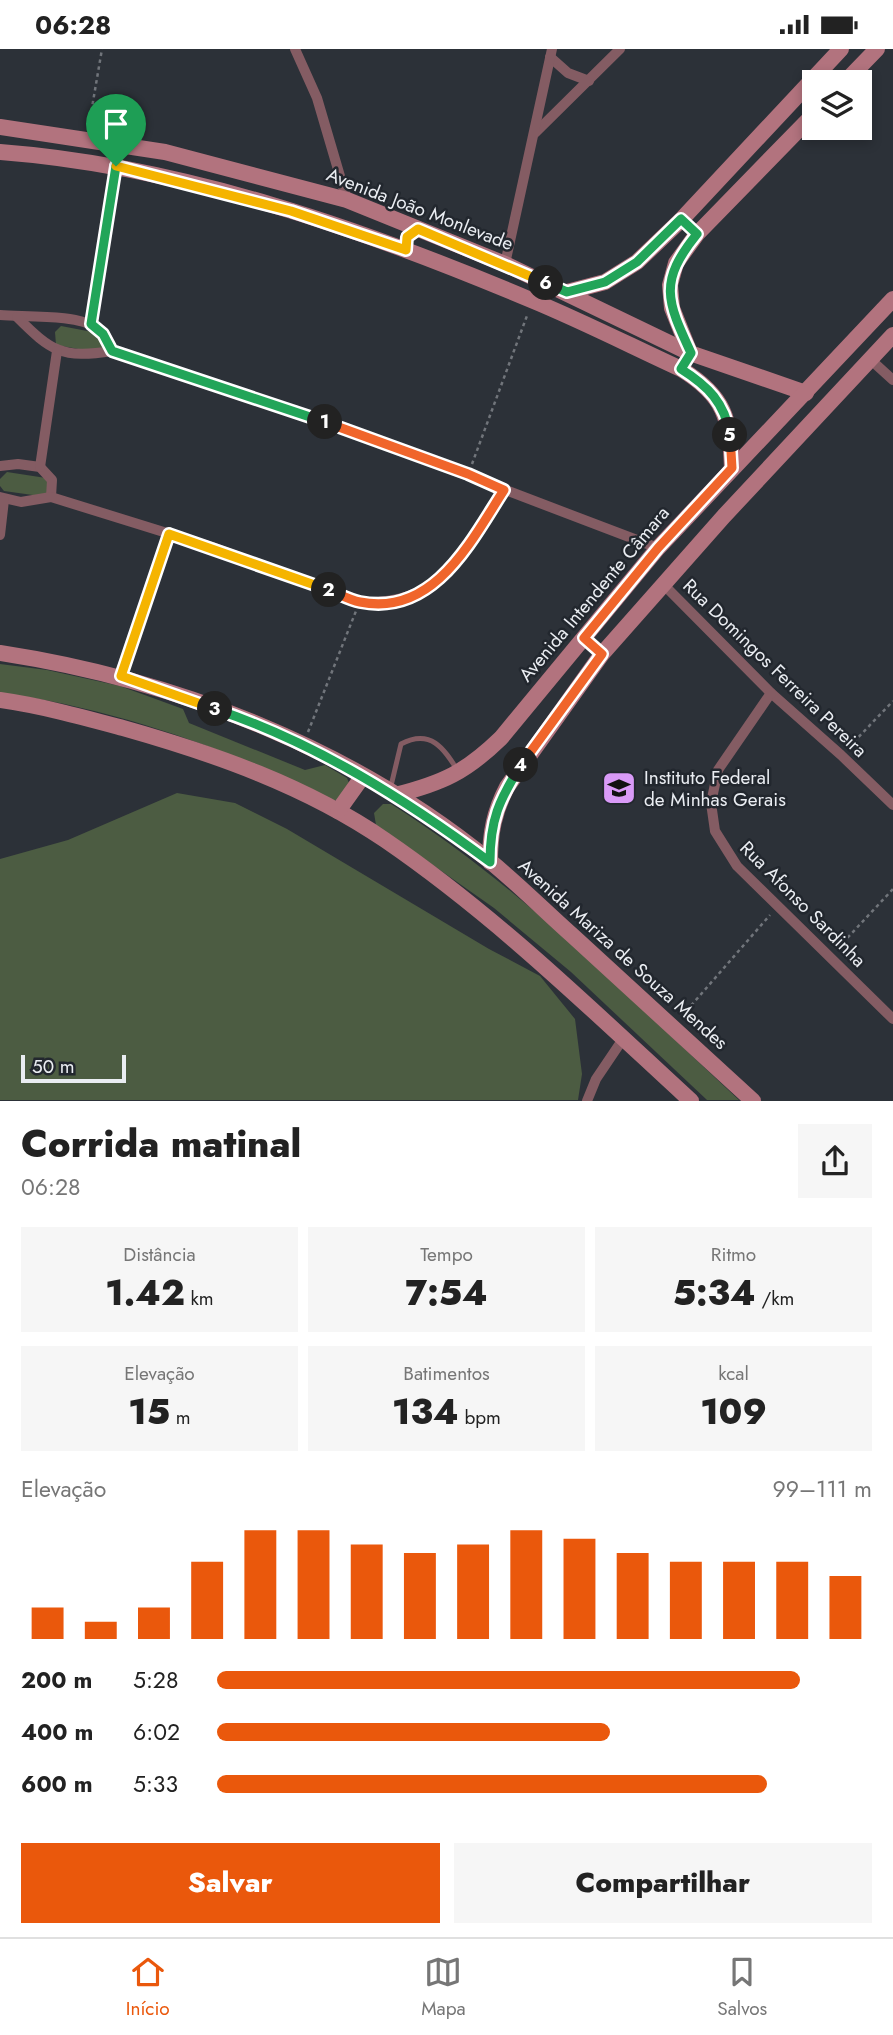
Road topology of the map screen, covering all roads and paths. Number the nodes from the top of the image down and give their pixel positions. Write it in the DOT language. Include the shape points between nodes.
graph roads {
  1 [pos="102,49"];
  2 [pos="295,49"];
  3 [pos="620,49"];
  4 [pos="841,49"];
  5 [pos="877,49"];
  6 [pos="551,53"];
  7 [pos="857,70"];
  8 [pos="589,81"];
  9 [pos="802,126"];
  10 [pos="0,127"];
  11 [pos="33,131"];
  12 [pos="534,134"];
  13 [pos="87,138"];
  14 [pos="0,152"];
  15 [pos="28,154"];
  16 [pos="116,166"];
  17 [pos="347,200"];
  18 [pos="681,219"];
  19 [pos="418,229"];
  20 [pos="697,234"];
  21 [pos="406,250"];
  22 [pos="505,264"];
  23 [pos="567,292"];
  24 [pos="893,299"];
  25 [pos="533,301"];
  26 [pos="0,315"];
  27 [pos="17,317"];
  28 [pos="91,324"];
  29 [pos="893,335"];
  30 [pos="57,351"];
  31 [pos="112,351"];
  32 [pos="691,353"];
  33 [pos="871,360"];
  34 [pos="681,369"];
  35 [pos="893,380"];
  36 [pos="806,393"];
  37 [pos="0,467"];
  38 [pos="40,467"];
  39 [pos="732,468"];
  40 [pos="468,474"];
  41 [pos="504,490"];
  42 [pos="51,497"];
  43 [pos="2,498"];
  44 [pos="704,498"];
  45 [pos="724,516"];
  46 [pos="169,534"];
  47 [pos="0,535"];
  48 [pos="658,548"];
  49 [pos="664,585"];
  50 [pos="360,602"];
  51 [pos="584,638"];
  52 [pos="0,653"];
  53 [pos="602,654"];
  54 [pos="121,676"];
  55 [pos="771,693"];
  56 [pos="0,700"];
  57 [pos="893,701"];
  58 [pos="303,743"];
  59 [pos="841,755"];
  60 [pos="459,774"];
  61 [pos="363,776"];
  62 [pos="392,793"];
  63 [pos="893,805"];
  64 [pos="338,811"];
  65 [pos="490,862"];
  66 [pos="893,889"];
  67 [pos="776,908"];
  68 [pos="829,957"];
  69 [pos="893,1019"];
  70 [pos="673,1027"];
  71 [pos="623,1039"];
  72 [pos="587,1101"];
  73 [pos="691,1101"];
  74 [pos="752,1101"];
  1 -- 13 [label="path"];
  2 -- 17 [label="street" via="317,98"];
  3 -- 8 [label="street"];
  4 -- 18 [label="main road"];
  5 -- 7 [label="main road"];
  6 -- 8 [label="street" via="568,73"];
  6 -- 12 [label="street"];
  8 -- 12 [label="street"];
  9 -- 20 [label="main road"];
  10 -- 11 [label="main road, Avenida João Monlevade"];
  11 -- 13 [label="main road, Avenida João Monlevade"];
  11 -- 15 [label="main road"];
  12 -- 22 [label="street"];
  13 -- 17 [label="main road, Avenida João Monlevade" via="165,152"];
  14 -- 15 [label="main road"];
  15 -- 16 [label="main road"];
  16 -- 21 [label="main road" via="291,211"];
  16 -- 28 [label="street"];
  17 -- 19 [label="main road, Avenida João Monlevade"];
  18 -- 20 [label="main road"];
  18 -- 23 [label="main road" via="622,273"];
  19 -- 21 [label="main road" via="407,237"];
  19 -- 22 [label="main road, Avenida João Monlevade"];
  20 -- 32 [label="main road" via="676,263 670,285 674,317"];
  21 -- 25 [label="main road"];
  22 -- 23 [label="main road, Avenida João Monlevade"];
  23 -- 32 [label="main road, Avenida João Monlevade"];
  24 -- 36 [label="main road, Avenida Intendente Câmara"];
  25 -- 34 [label="main road"];
  25 -- 40 [label="path"];
  26 -- 27 [label="street"];
  27 -- 28 [label="street"];
  27 -- 30 [label="street"];
  28 -- 31 [label="street"];
  29 -- 33 [label="main road"];
  30 -- 31 [label="street"];
  30 -- 38 [label="street"];
  31 -- 40 [label="street"];
  32 -- 34 [label="main road"];
  32 -- 36 [label="main road, Avenida João Monlevade"];
  33 -- 35 [label="street"];
  33 -- 45 [label="main road"];
  34 -- 39 [label="main road" via="720,402 728,420"];
  36 -- 39 [label="main road, Avenida Intendente Câmara"];
  37 -- 38 [label="street"];
  38 -- 42 [label="street" via="51,480"];
  39 -- 44 [label="main road, Avenida Intendente Câmara"];
  40 -- 41 [label="street"];
  41 -- 48 [label="street"];
  41 -- 50 [label="street" via="461,556 430,587 403,600"];
  42 -- 43 [label="street" via="30,502"];
  42 -- 46 [label="street"];
  43 -- 47 [label="street"];
  44 -- 45 [label="main road"];
  44 -- 48 [label="main road, Avenida Intendente Câmara"];
  45 -- 49 [label="main road"];
  46 -- 50 [label="street"];
  46 -- 54 [label="path"];
  48 -- 51 [label="main road, Avenida Intendente Câmara"];
  49 -- 53 [label="main road"];
  49 -- 55 [label="street, Rua Domingos Ferreira Pereira"];
  50 -- 58 [label="path"];
  51 -- 53 [label="main road"];
  51 -- 60 [label="main road, Avenida Intendente Câmara" via="501,738"];
  52 -- 54 [label="main road, Avenida Mariza de Souza Mendes"];
  53 -- 65 [label="main road" via="507,787 492,824"];
  54 -- 58 [label="main road, Avenida Mariza de Souza Mendes"];
  55 -- 59 [label="street, Rua Domingos Ferreira Pereira"];
  55 -- 67 [label="street, Rua Afonso Sardinha" via="723,761 711,803 715,831 727,855"];
  56 -- 64 [label="main road" via="43,706 228,761"];
  57 -- 59 [label="path"];
  58 -- 61 [label="main road, Avenida Mariza de Souza Mendes"];
  59 -- 63 [label="street, Rua Domingos Ferreira Pereira"];
  60 -- 62 [label="main road, Avenida Intendente Câmara" via="426,787"];
  60 -- 62 [label="lane" via="436,742 408,740 401,744"];
  61 -- 62 [label="main road, Avenida Mariza de Souza Mendes"];
  61 -- 64 [label="main road"];
  62 -- 65 [label="main road, Avenida Mariza de Souza Mendes"];
  64 -- 71 [label="main road" via="471,905"];
  65 -- 70 [label="main road, Avenida Mariza de Souza Mendes"];
  66 -- 68 [label="path"];
  67 -- 68 [label="street, Rua Afonso Sardinha"];
  67 -- 70 [label="path"];
  68 -- 69 [label="street, Rua Afonso Sardinha"];
  70 -- 74 [label="main road, Avenida Mariza de Souza Mendes"];
  71 -- 72 [label="street"];
  71 -- 73 [label="main road"];
}
